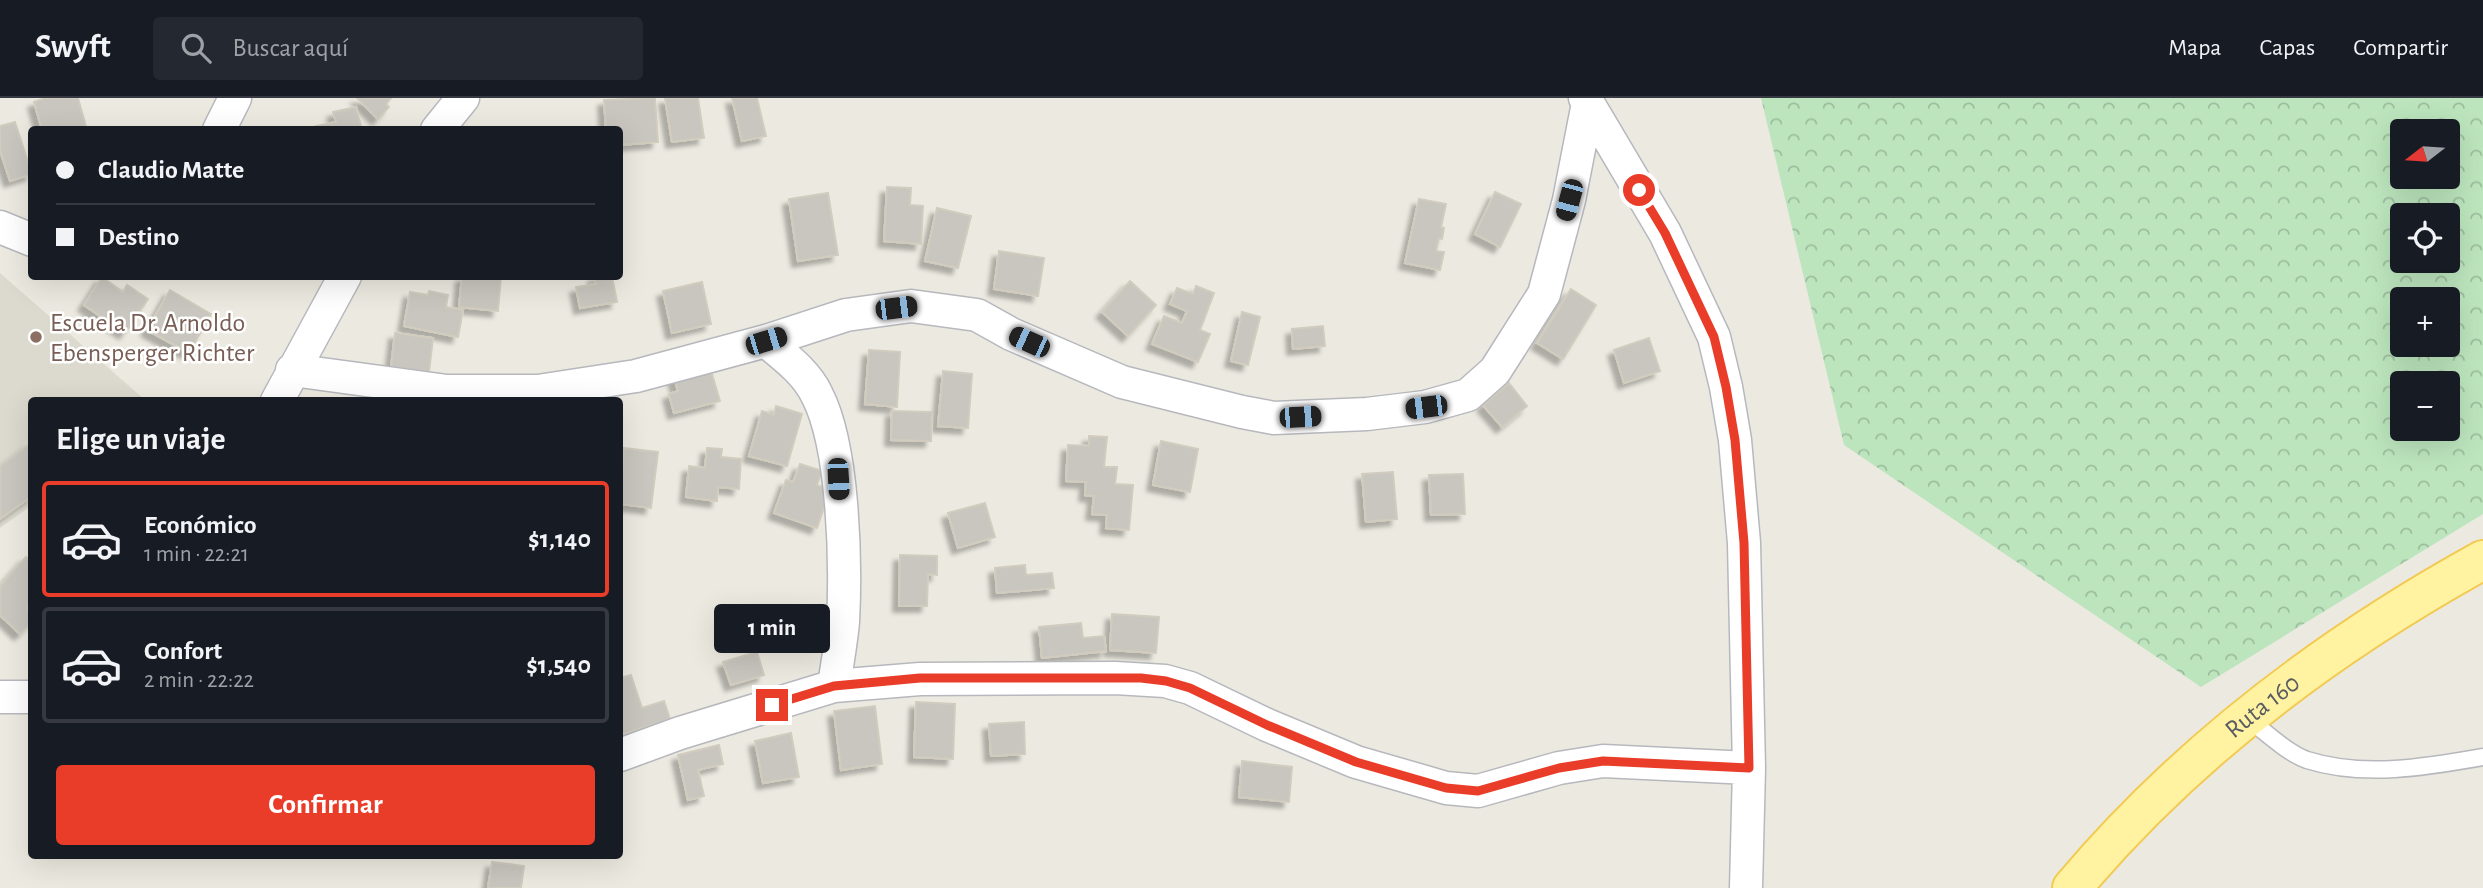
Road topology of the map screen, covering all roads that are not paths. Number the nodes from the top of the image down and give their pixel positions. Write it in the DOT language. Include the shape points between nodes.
graph roads {
  1 [pos="235,98"];
  2 [pos="463,98"];
  3 [pos="1586,101"];
  4 [pos="221,126"];
  5 [pos="440,126"];
  6 [pos="0,227"];
  7 [pos="28,238"];
  8 [pos="343,280"];
  9 [pos="766,341"];
  10 [pos="292,370"];
  11 [pos="279,397"];
  12 [pos="2483,560"];
  13 [pos="834,686"];
  14 [pos="0,697"];
  15 [pos="28,697"];
  16 [pos="2245,716"];
  17 [pos="623,754"];
  18 [pos="2483,757"];
  19 [pos="1749,768"];
  20 [pos="1746,888"];
  21 [pos="2072,888"];
  1 -- 4 [label="street"];
  2 -- 5 [label="street"];
  3 -- 9 [label="street" via="1569,200 1544,294 1495,371 1468,395 1426,407 1367,414 1274,418 1122,382 977,315 911,306 846,315"];
  3 -- 19 [label="street" via="1665,233 1714,337 1735,440 1744,543"];
  6 -- 7 [label="street"];
  8 -- 10 [label="street"];
  9 -- 10 [label="street" via="636,376 538,391 447,391"];
  9 -- 13 [label="street" via="806,376 830,433 844,566 843,623"];
  10 -- 11 [label="street"];
  12 -- 16 [label="main road, Ruta 160" via="2364,630"];
  13 -- 17 [label="street"];
  13 -- 19 [label="street" via="920,678 1166,681 1356,762 1446,788 1478,791 1603,761"];
  14 -- 15 [label="street"];
  16 -- 18 [label="lane" via="2306,759 2365,771"];
  16 -- 21 [label="main road, Ruta 160" via="2143,808"];
  19 -- 20 [label="street"];
}
